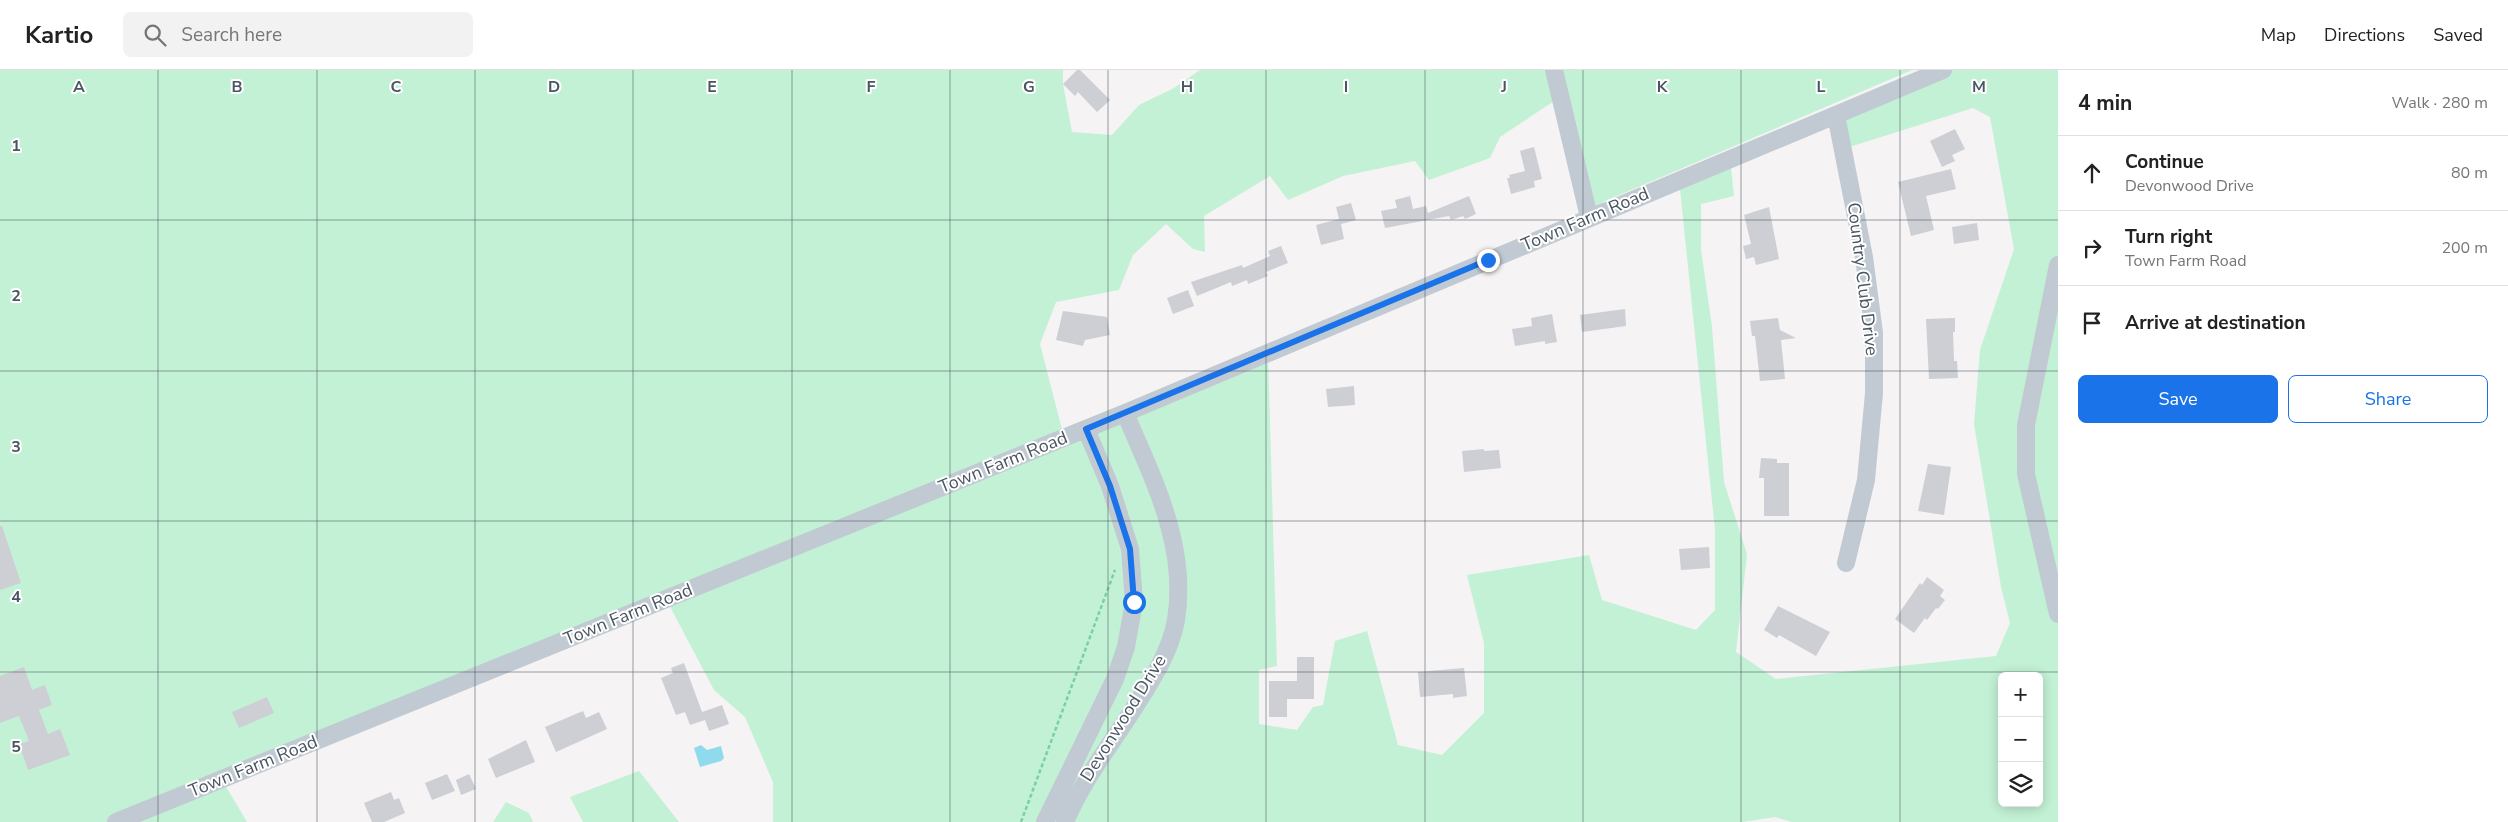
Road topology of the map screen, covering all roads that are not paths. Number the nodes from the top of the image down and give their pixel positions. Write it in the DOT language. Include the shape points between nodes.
graph roads {
  1 [pos="1554,70"];
  2 [pos="1943,70"];
  3 [pos="1836,115"];
  4 [pos="1589,218"];
  5 [pos="2058,265"];
  6 [pos="1125,413"];
  7 [pos="1086,429"];
  8 [pos="1846,563"];
  9 [pos="2058,614"];
  10 [pos="116,822"];
  11 [pos="1045,822"];
  12 [pos="1065,822"];
  1 -- 4 [label="street"];
  2 -- 3 [label="street, Town Farm Road"];
  3 -- 4 [label="street, Town Farm Road"];
  3 -- 8 [label="street, Country Club Drive" via="1864,257 1874,333 1874,393 1866,480"];
  4 -- 6 [label="street, Town Farm Road"];
  5 -- 9 [label="street" via="2026,425 2026,474"];
  6 -- 7 [label="street, Town Farm Road"];
  6 -- 12 [label="street, Devonwood Drive" via="1172,528 1178,561 1176,621 1162,660 1098,759"];
  7 -- 10 [label="street, Town Farm Road"];
  7 -- 11 [label="street, Devonwood Drive" via="1110,486 1130,549 1134,602 1126,648 1115,679"];
}
